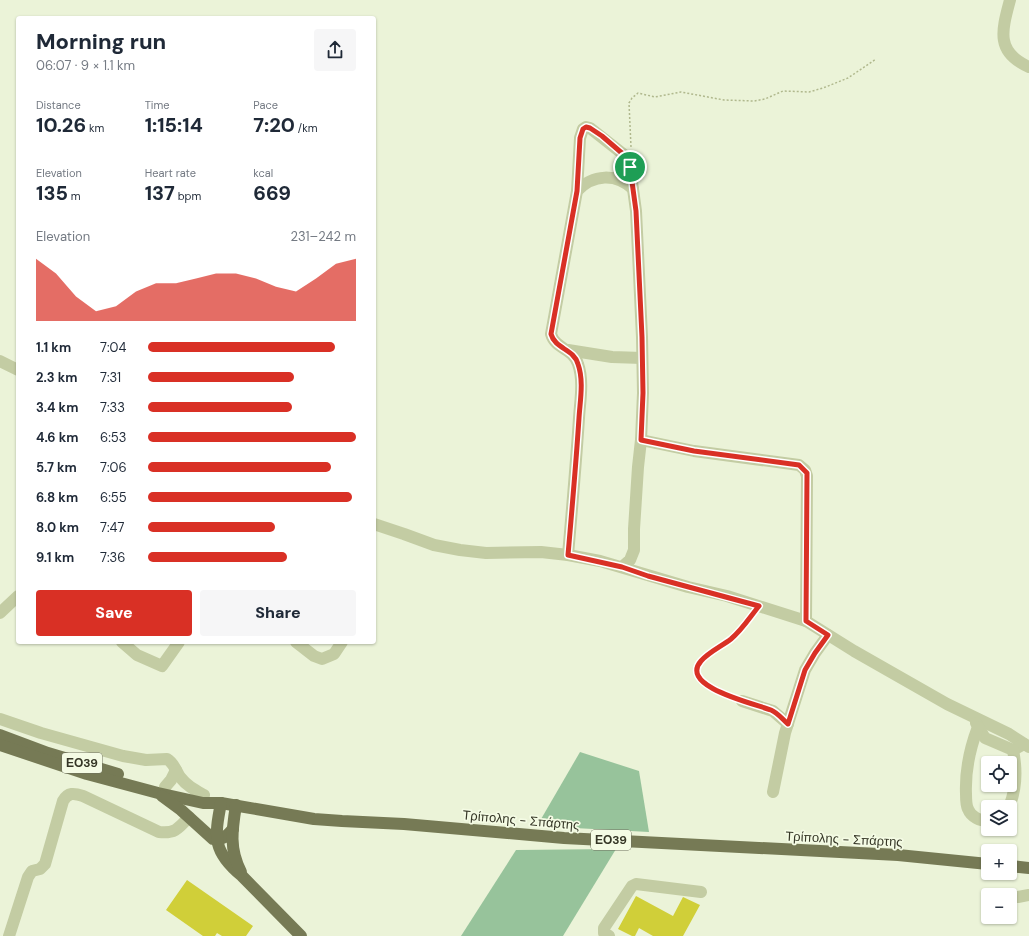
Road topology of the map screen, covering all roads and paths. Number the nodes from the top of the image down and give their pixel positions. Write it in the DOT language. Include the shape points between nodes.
graph roads {
  1 [pos="1010,0"];
  2 [pos="876,58"];
  3 [pos="1029,67"];
  4 [pos="630,167"];
  5 [pos="633,189"];
  6 [pos="577,191"];
  7 [pos="568,350"];
  8 [pos="642,358"];
  9 [pos="0,361"];
  10 [pos="16,369"];
  11 [pos="641,440"];
  12 [pos="376,525"];
  13 [pos="568,555"];
  14 [pos="622,567"];
  15 [pos="16,598"];
  16 [pos="759,606"];
  17 [pos="0,613"];
  18 [pos="806,621"];
  19 [pos="828,635"];
  20 [pos="124,644"];
  21 [pos="178,644"];
  22 [pos="299,644"];
  23 [pos="341,644"];
  24 [pos="742,701"];
  25 [pos="0,719"];
  26 [pos="975,722"];
  27 [pos="788,724"];
  28 [pos="0,735"];
  29 [pos="0,745"];
  30 [pos="1027,745"];
  31 [pos="1013,750"];
  32 [pos="176,770"];
  33 [pos="162,790"];
  34 [pos="773,792"];
  35 [pos="204,795"];
  36 [pos="1012,800"];
  37 [pos="221,803"];
  38 [pos="236,805"];
  39 [pos="189,817"];
  40 [pos="981,820"];
  41 [pos="233,829"];
  42 [pos="218,840"];
  43 [pos="981,863"];
  44 [pos="1017,867"];
  45 [pos="1029,868"];
  46 [pos="242,876"];
  47 [pos="701,892"];
  48 [pos="6,933"];
  49 [pos="301,936"];
  50 [pos="609,936"];
  1 -- 3 [label="street" via="1003,26 1003,42 1019,63"];
  2 -- 4 [label="path" via="848,78 823,88 809,92 783,91 754,101 724,100 681,92 655,97 638,93 629,103"];
  4 -- 5 [label="street"];
  4 -- 6 [label="street" via="623,154 602,136 586,127 580,138"];
  5 -- 6 [label="street" via="616,178 604,177 586,183"];
  5 -- 8 [label="street"];
  6 -- 7 [label="street" via="551,334 554,342"];
  7 -- 8 [label="street" via="597,356"];
  7 -- 13 [label="street" via="578,363 580,385"];
  8 -- 11 [label="street"];
  9 -- 10 [label="street"];
  11 -- 14 [label="street" via="634,550 630,560"];
  11 -- 18 [label="street" via="694,451 799,465 805,470 808,507"];
  12 -- 13 [label="street" via="434,545 460,550"];
  13 -- 14 [label="street"];
  14 -- 16 [label="street"];
  15 -- 17 [label="street"];
  16 -- 18 [label="street"];
  16 -- 24 [label="path" via="731,638 700,662 696,671 705,684"];
  18 -- 19 [label="street"];
  19 -- 26 [label="street"];
  19 -- 27 [label="street" via="805,670"];
  20 -- 21 [label="street" via="137,655 162,666"];
  22 -- 23 [label="street" via="322,659 334,654"];
  24 -- 27 [label="street" via="773,711"];
  25 -- 32 [label="street" via="123,756 146,760 167,759"];
  26 -- 30 [label="street" via="1009,734"];
  26 -- 31 [label="street" via="985,738"];
  26 -- 40 [label="street" via="968,758 966,798 967,809"];
  27 -- 34 [label="street"];
  28 -- 33 [label="main road, Τρίπολης - Σπάρτης / ΕΟ39"];
  29 -- 33 [label="main road, Τρίπολης - Σπάρτης / ΕΟ39" via="87,774"];
  30 -- 31 [label="street"];
  31 -- 36 [label="street" via="1016,780"];
  32 -- 33 [label="street"];
  32 -- 35 [label="street" via="189,786"];
  33 -- 35 [label="main road, Τρίπολης - Σπάρτης / ΕΟ39"];
  33 -- 37 [label="main road, Τρίπολης - Σπάρτης / ΕΟ39" via="203,803"];
  33 -- 39 [label="main road"];
  35 -- 37 [label="main road, Τρίπολης - Σπάρτης / ΕΟ39"];
  37 -- 38 [label="main road, Τρίπολης - Σπάρτης / ΕΟ39"];
  37 -- 42 [label="main road"];
  38 -- 41 [label="main road"];
  38 -- 43 [label="main road, Τρίπολης - Σπάρτης / ΕΟ39" via="342,822 404,824 564,838 898,855"];
  39 -- 42 [label="main road" via="207,835"];
  39 -- 48 [label="street" via="173,832 159,832 75,793 65,797 45,864 40,869 32,871 28,877"];
  41 -- 42 [label="main road"];
  41 -- 46 [label="main road" via="234,856"];
  42 -- 46 [label="main road" via="221,855"];
  44 -- 45 [label="main road"];
  46 -- 49 [label="main road"];
  47 -- 50 [label="street" via="636,884 632,886 604,928 604,933"];
}
